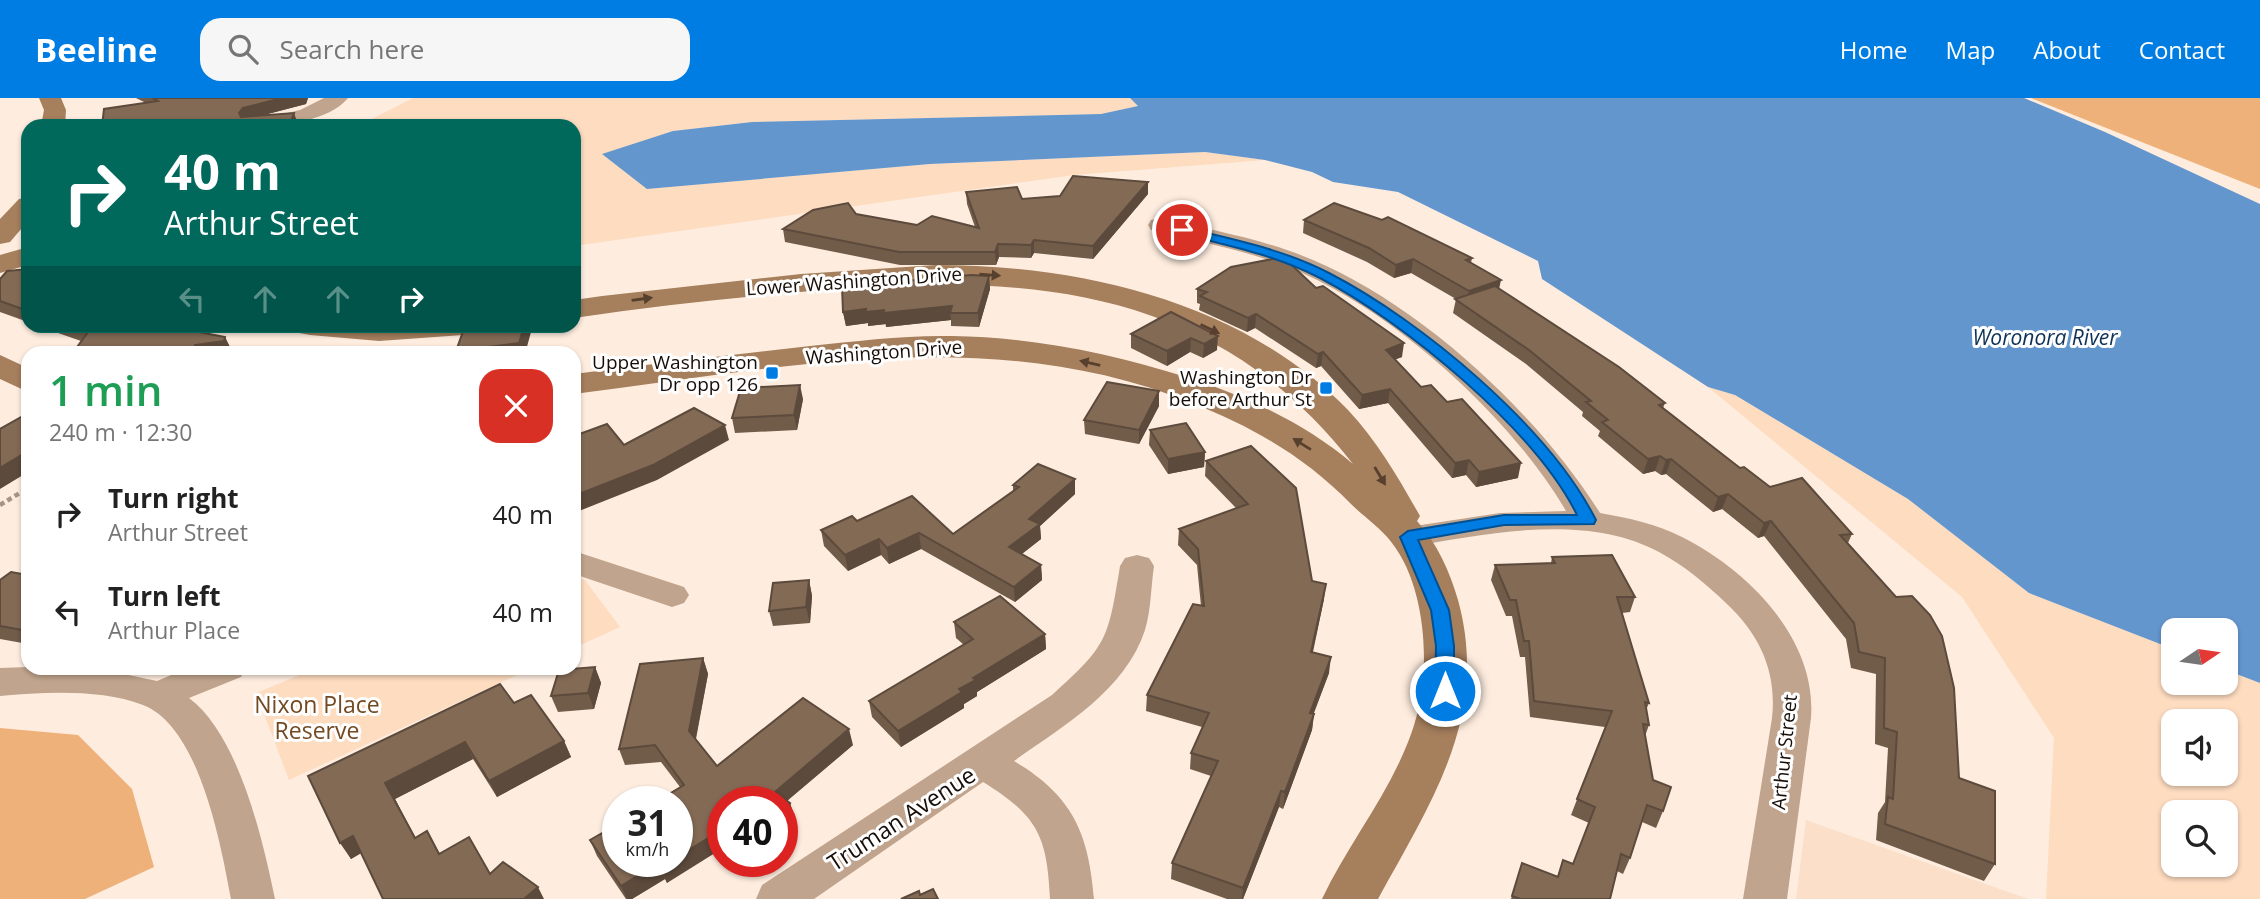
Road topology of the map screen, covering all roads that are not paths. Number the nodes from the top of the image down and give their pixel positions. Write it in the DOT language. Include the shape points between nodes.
graph roads {
  1 [pos="50,98"];
  2 [pos="338,98"];
  3 [pos="54,119"];
  4 [pos="285,119"];
  5 [pos="21,213"];
  6 [pos="1158,225"];
  7 [pos="0,236"];
  8 [pos="21,258"];
  9 [pos="0,264"];
  10 [pos="581,308"];
  11 [pos="1250,350"];
  12 [pos="0,365"];
  13 [pos="21,378"];
  14 [pos="581,383"];
  15 [pos="1191,391"];
  16 [pos="1588,520"];
  17 [pos="1408,537"];
  18 [pos="581,564"];
  19 [pos="1137,566"];
  20 [pos="672,595"];
  21 [pos="210,675"];
  22 [pos="0,682"];
  23 [pos="158,695"];
  24 [pos="984,763"];
  25 [pos="253,899"];
  26 [pos="778,899"];
  27 [pos="1072,899"];
  28 [pos="1349,899"];
  29 [pos="1765,899"];
  1 -- 3 [label="street"];
  2 -- 4 [label="street"];
  5 -- 7 [label="street"];
  6 -- 16 [label="street" via="1228,240 1307,267 1400,324 1453,362 1521,429 1575,494"];
  8 -- 9 [label="street"];
  10 -- 11 [label="street, Lower Washington Drive, one-way" via="888,276 1020,277 1099,290 1200,324"];
  11 -- 15 [label="street, Washington Drive" via="1253,365 1243,379 1220,389"];
  11 -- 17 [label="street, Lower Washington Drive, one-way" via="1297,382 1354,441 1386,485"];
  12 -- 13 [label="street"];
  15 -- 14 [label="street, Washington Drive, one-way" via="1057,355 970,346 877,349"];
  17 -- 15 [label="street, Washington Drive, one-way" via="1308,447 1273,426"];
  16 -- 17 [label="street, Arthur Street" via="1504,520"];
  16 -- 29 [label="street, Arthur Street" via="1685,551 1736,592 1762,620 1780,652 1791,678 1791,715"];
  17 -- 28 [label="street, Washington Drive" via="1440,610 1445,691 1435,733 1412,783"];
  18 -- 20 [label="street"];
  19 -- 24 [label="street" via="1127,630 1106,668 1066,705"];
  21 -- 23 [label="street"];
  22 -- 23 [label="street" via="94,681"];
  23 -- 25 [label="street" via="193,726 220,778 244,848"];
  24 -- 26 [label="street, Truman Avenue"];
  24 -- 27 [label="street, Truman Avenue" via="1040,799 1054,819 1066,844"];
}
